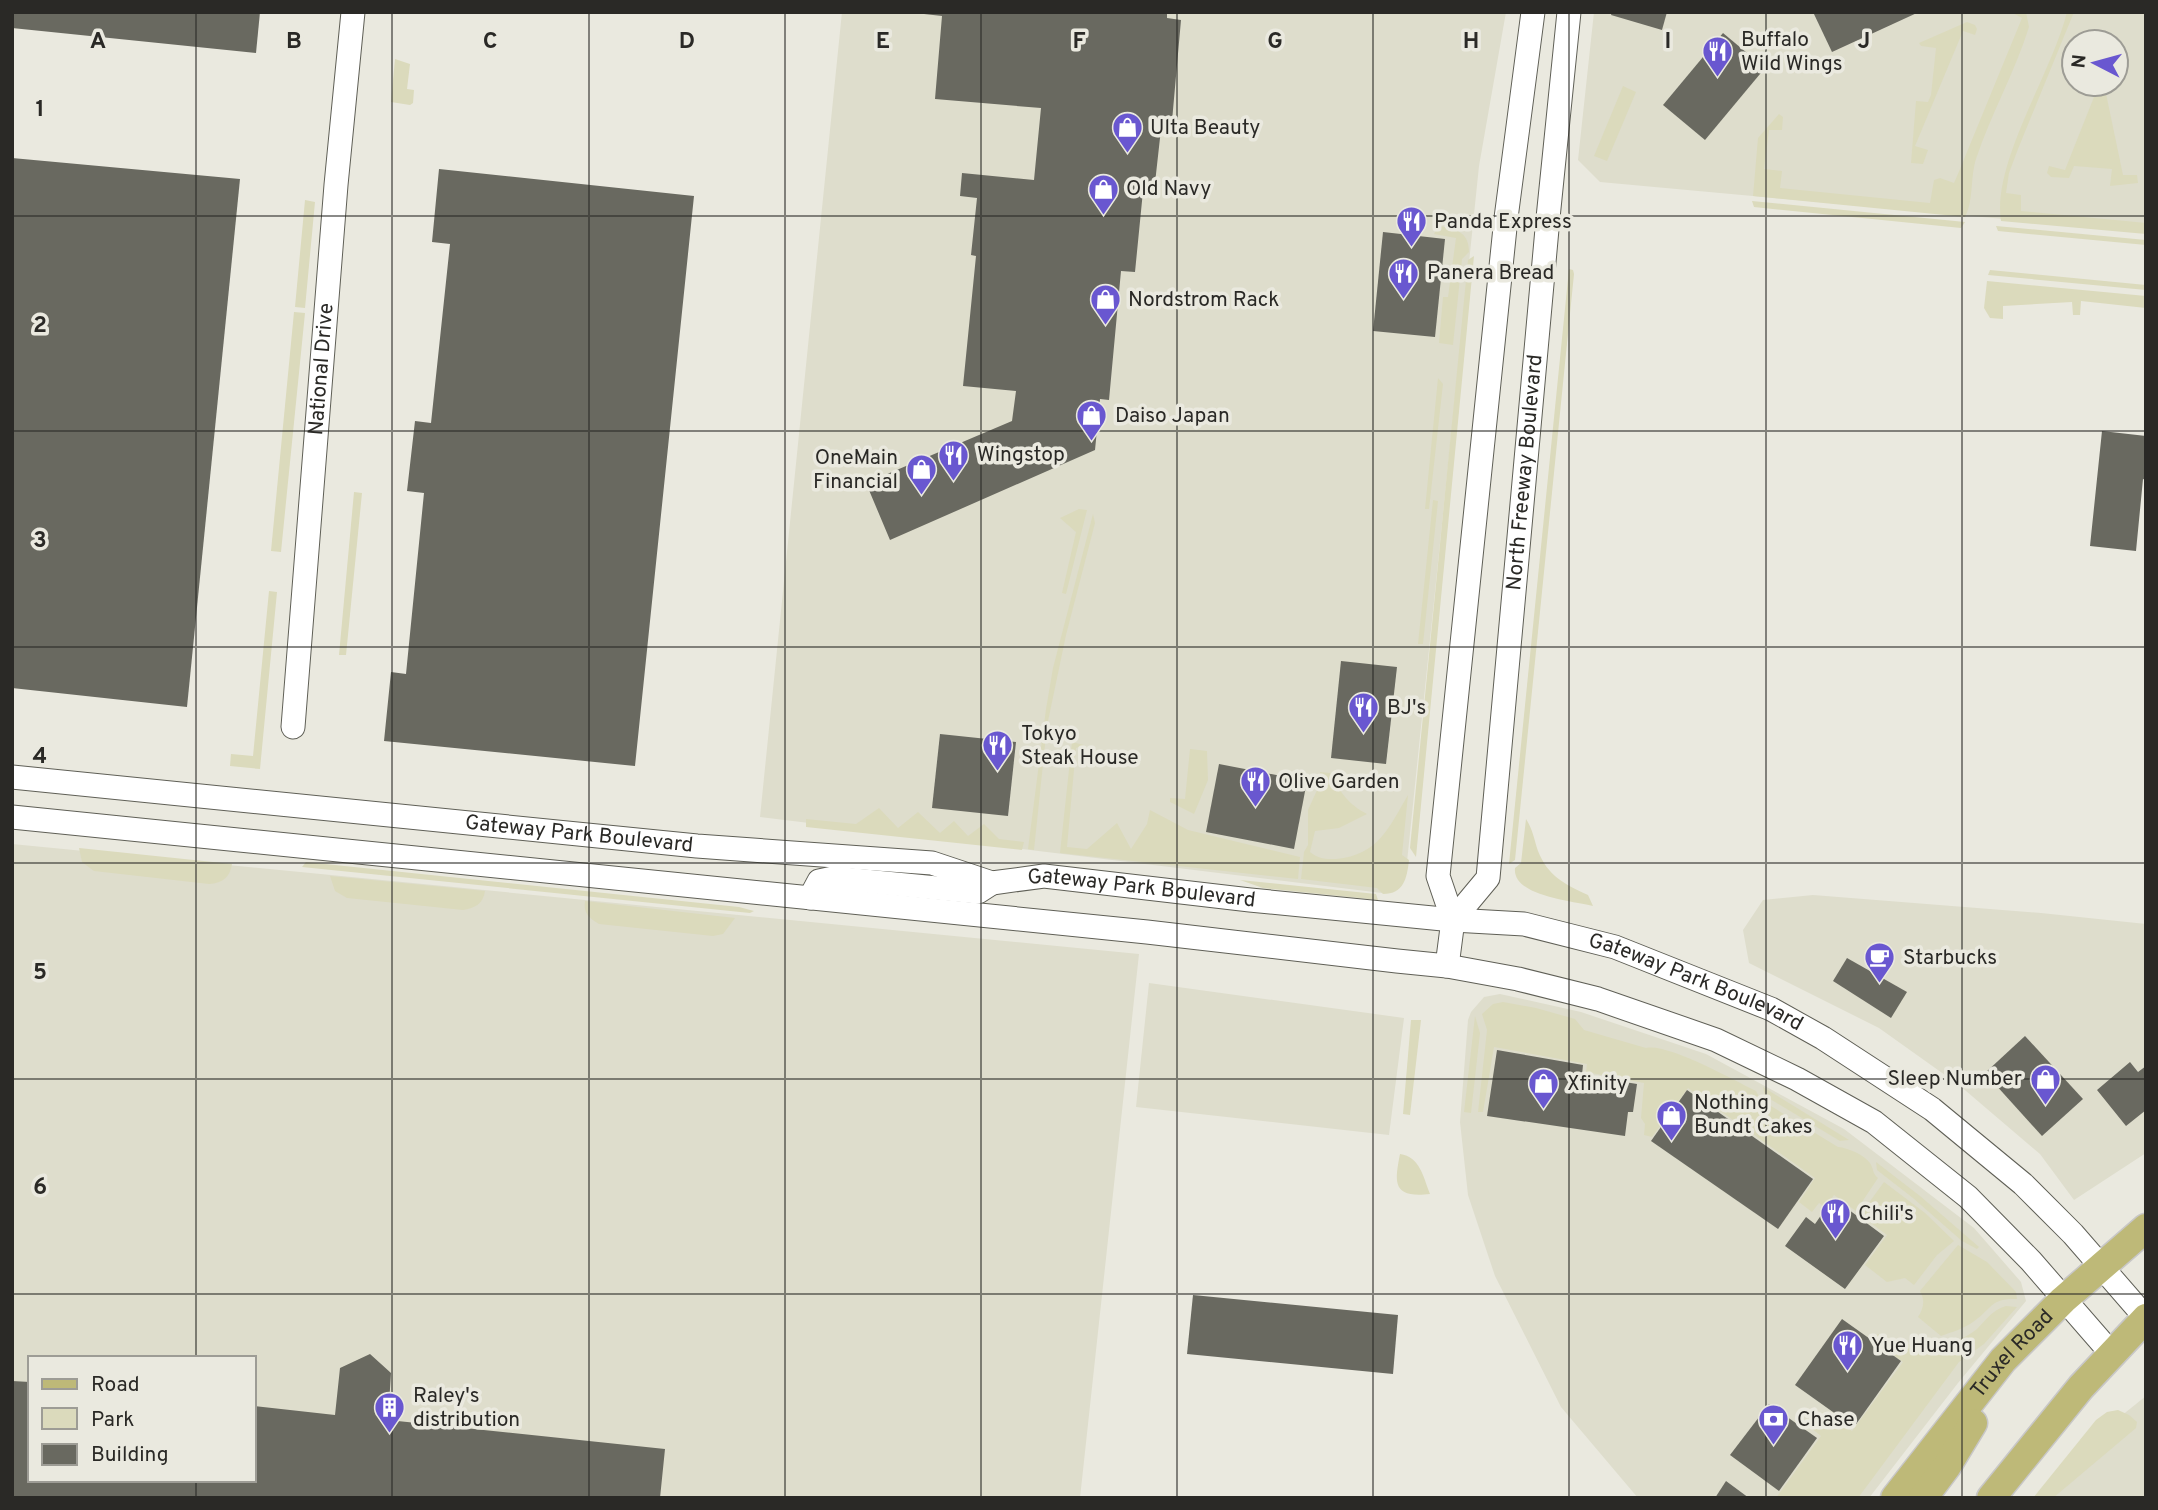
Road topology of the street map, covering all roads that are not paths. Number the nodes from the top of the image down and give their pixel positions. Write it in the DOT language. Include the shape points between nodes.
graph roads {
  1 [pos="353,12"];
  2 [pos="1533,12"];
  3 [pos="1569,12"];
  4 [pos="293,727"];
  5 [pos="12,777"];
  6 [pos="12,817"];
  7 [pos="992,883"];
  8 [pos="810,898"];
  9 [pos="1453,920"];
  10 [pos="1447,966"];
  11 [pos="2146,1228"];
  12 [pos="2101,1266"];
  13 [pos="2063,1300"];
  14 [pos="2146,1318"];
  15 [pos="2025,1340"];
  16 [pos="2111,1353"];
  17 [pos="1895,1498"];
  18 [pos="1923,1498"];
  19 [pos="1991,1498"];
  1 -- 4 [label="street, National Drive"];
  2 -- 9 [label="street, North Freeway Boulevard" via="1503,246 1438,876"];
  3 -- 9 [label="street, North Freeway Boulevard" via="1488,878"];
  5 -- 7 [label="street, Gateway Park Boulevard" via="697,846 932,863"];
  6 -- 8 [label="street, Gateway Park Boulevard"];
  7 -- 8 [label="street" via="978,892 833,878 818,881"];
  7 -- 9 [label="street, Gateway Park Boulevard" via="1044,876"];
  8 -- 10 [label="street, Gateway Park Boulevard"];
  9 -- 10 [label="street, North Freeway Boulevard"];
  9 -- 12 [label="street, Gateway Park Boulevard" via="1524,924 1615,947 1771,1009 1932,1109 2023,1184"];
  10 -- 13 [label="street, Gateway Park Boulevard" via="1598,999 1716,1040 1797,1079 1874,1122 1968,1197"];
  11 -- 12 [label="main road, Truxel Road"];
  12 -- 13 [label="main road, Truxel Road"];
  12 -- 14 [label="street, Gateway Park Boulevard"];
  13 -- 15 [label="main road, Truxel Road"];
  13 -- 16 [label="street, Gateway Park Boulevard"];
  14 -- 16 [label="main road"];
  15 -- 17 [label="main road, Truxel Road" via="2003,1360"];
  15 -- 18 [label="main road"];
  16 -- 19 [label="main road"];
}
